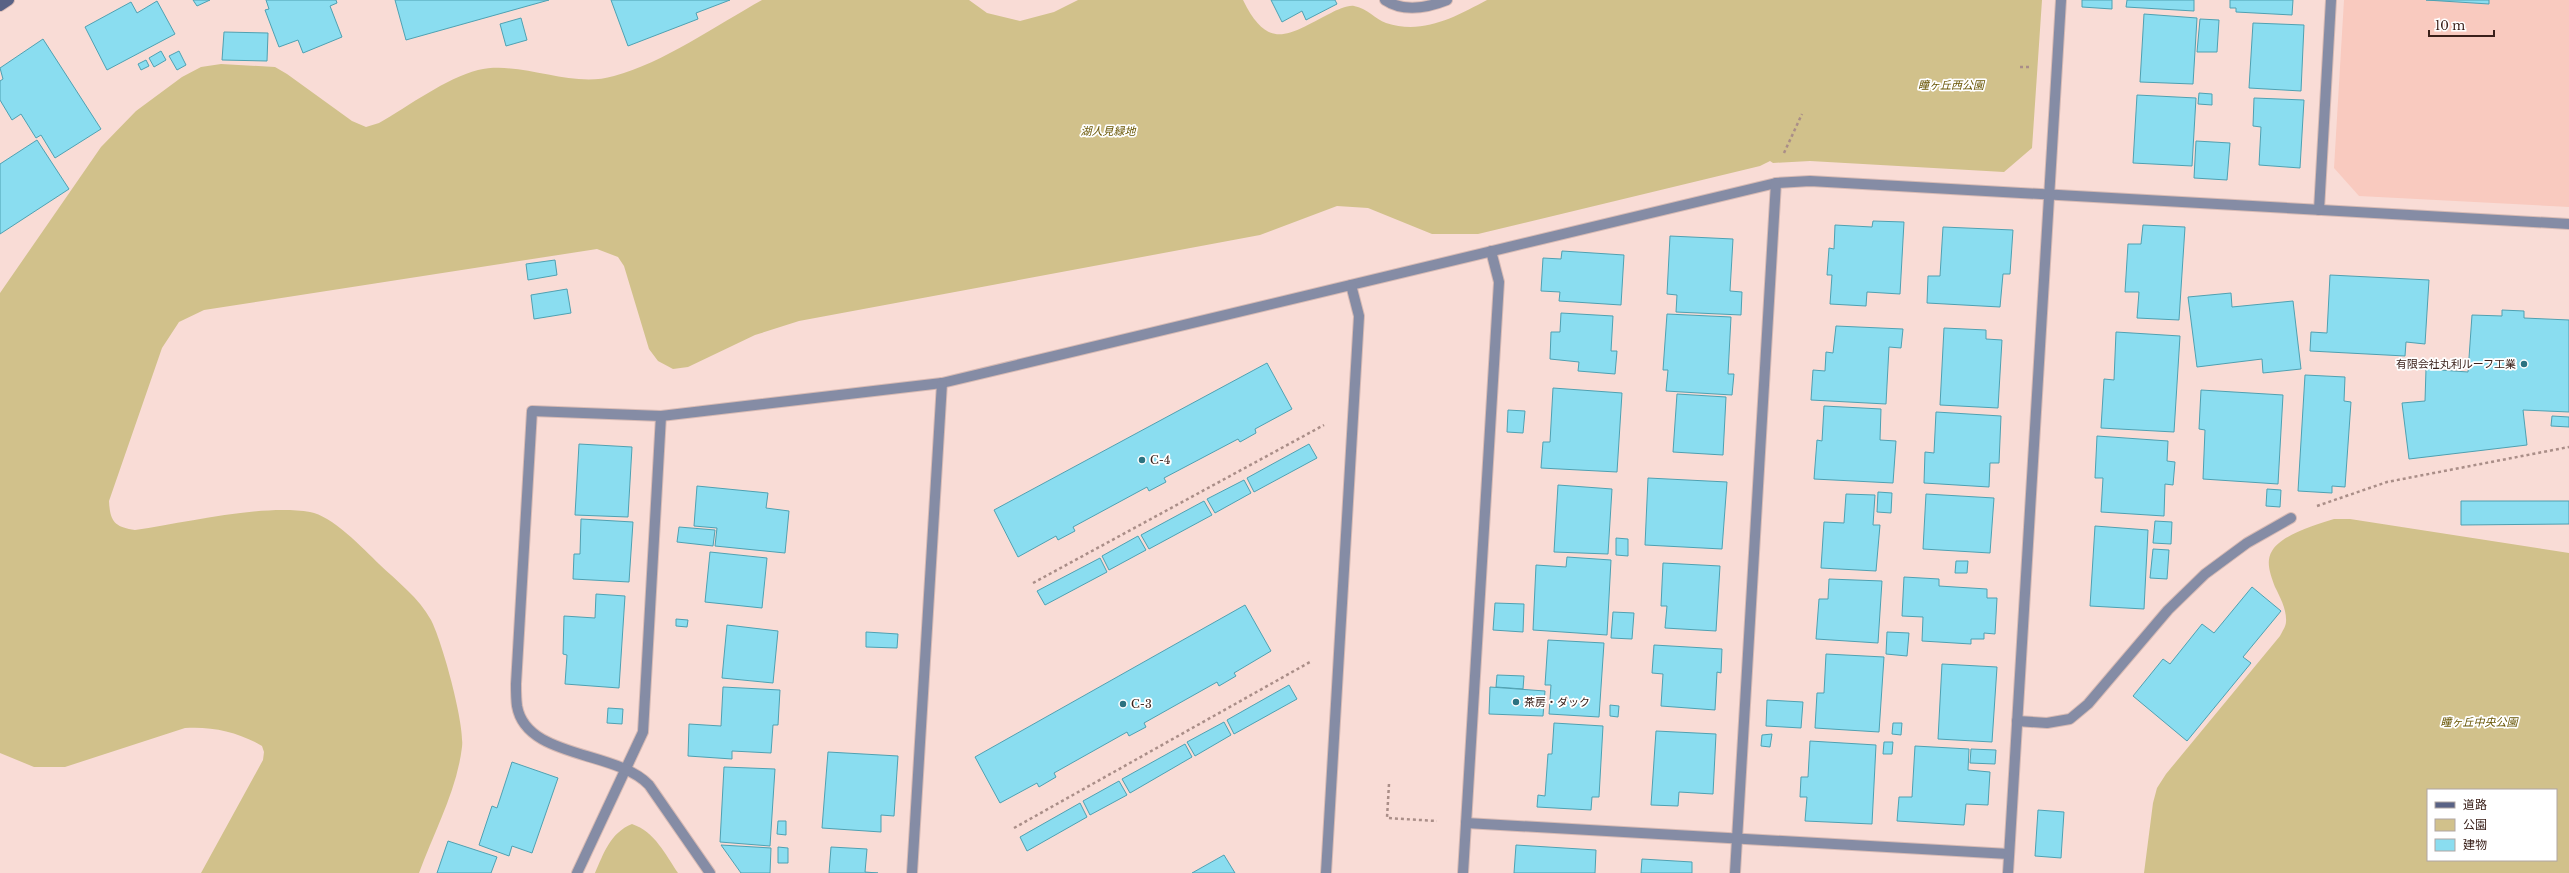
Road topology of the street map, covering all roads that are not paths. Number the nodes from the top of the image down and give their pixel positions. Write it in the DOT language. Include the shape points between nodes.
graph roads {
  1 [pos="9,0"];
  2 [pos="1385,0"];
  3 [pos="1447,0"];
  4 [pos="2061,0"];
  5 [pos="2331,0"];
  6 [pos="0,6"];
  7 [pos="1776,183"];
  8 [pos="2048,194"];
  9 [pos="2318,210"];
  10 [pos="2569,224"];
  11 [pos="1491,251"];
  12 [pos="1351,285"];
  13 [pos="942,383"];
  14 [pos="661,416"];
  15 [pos="2291,518"];
  16 [pos="2017,721"];
  17 [pos="626,768"];
  18 [pos="1466,822"];
  19 [pos="1738,838"];
  20 [pos="2009,854"];
  21 [pos="577,873"];
  22 [pos="710,873"];
  23 [pos="912,873"];
  24 [pos="1326,873"];
  25 [pos="1463,873"];
  26 [pos="1735,873"];
  27 [pos="2008,873"];
  1 -- 6 [label="street"];
  2 -- 3 [label="street" via="1392,5 1419,8"];
  4 -- 8 [label="street"];
  5 -- 9 [label="street"];
  7 -- 8 [label="street" via="1810,181"];
  7 -- 11 [label="street"];
  7 -- 19 [label="street"];
  8 -- 9 [label="street"];
  8 -- 16 [label="street"];
  9 -- 10 [label="street"];
  11 -- 12 [label="street"];
  11 -- 18 [label="street" via="1499,282"];
  12 -- 13 [label="street"];
  12 -- 24 [label="street" via="1359,316"];
  13 -- 14 [label="street"];
  13 -- 23 [label="street"];
  14 -- 17 [label="street" via="643,732"];
  14 -- 17 [label="street" via="532,411 516,684 517,707 528,728 545,742"];
  15 -- 16 [label="street" via="2246,543 2205,574 2168,610 2088,704 2070,719 2047,723"];
  16 -- 20 [label="street"];
  17 -- 21 [label="street"];
  17 -- 22 [label="street" via="639,775 649,785"];
  18 -- 19 [label="street"];
  18 -- 25 [label="street"];
  19 -- 20 [label="street"];
  19 -- 26 [label="street"];
  20 -- 27 [label="street"];
}
